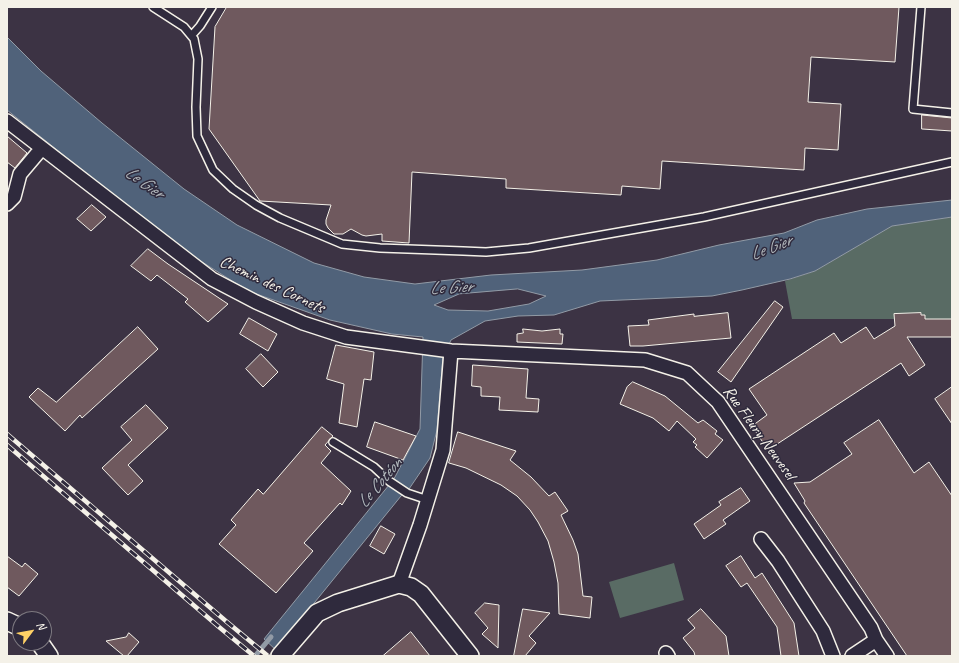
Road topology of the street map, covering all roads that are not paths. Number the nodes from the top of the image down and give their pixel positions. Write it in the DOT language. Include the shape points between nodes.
graph roads {
  1 [pos="153,7"];
  2 [pos="212,7"];
  3 [pos="921,7"];
  4 [pos="192,35"];
  5 [pos="952,113"];
  6 [pos="7,121"];
  7 [pos="42,148"];
  8 [pos="952,162"];
  9 [pos="7,204"];
  10 [pos="451,351"];
  11 [pos="334,442"];
  12 [pos="428,500"];
  13 [pos="760,539"];
  14 [pos="399,584"];
  15 [pos="876,640"];
  16 [pos="280,656"];
  17 [pos="470,656"];
  18 [pos="833,656"];
  19 [pos="852,656"];
  20 [pos="887,656"];
  1 -- 4 [label="lane"];
  2 -- 4 [label="lane"];
  3 -- 5 [label="lane" via="913,109"];
  4 -- 8 [label="lane" via="198,59 197,136 213,170 233,189 256,205 342,244 486,252 529,248 704,217"];
  6 -- 7 [label="street, Chemin des Cornets"];
  7 -- 9 [label="street" via="20,174 14,197"];
  7 -- 10 [label="street, Chemin des Cornets" via="212,279 256,302 303,323 346,337"];
  10 -- 12 [label="street" via="443,450"];
  10 -- 15 [label="street, Rue Fleury Neuvesel" via="646,360 687,373 718,402 871,628"];
  11 -- 12 [label="lane" via="374,467 407,493"];
  12 -- 14 [label="street"];
  13 -- 18 [label="street" via="778,561 823,631"];
  14 -- 16 [label="street" via="338,603 317,613"];
  14 -- 17 [label="street" via="411,587 421,594"];
  15 -- 19 [label="street"];
  15 -- 20 [label="street, Rue Fleury Neuvesel"];
}
